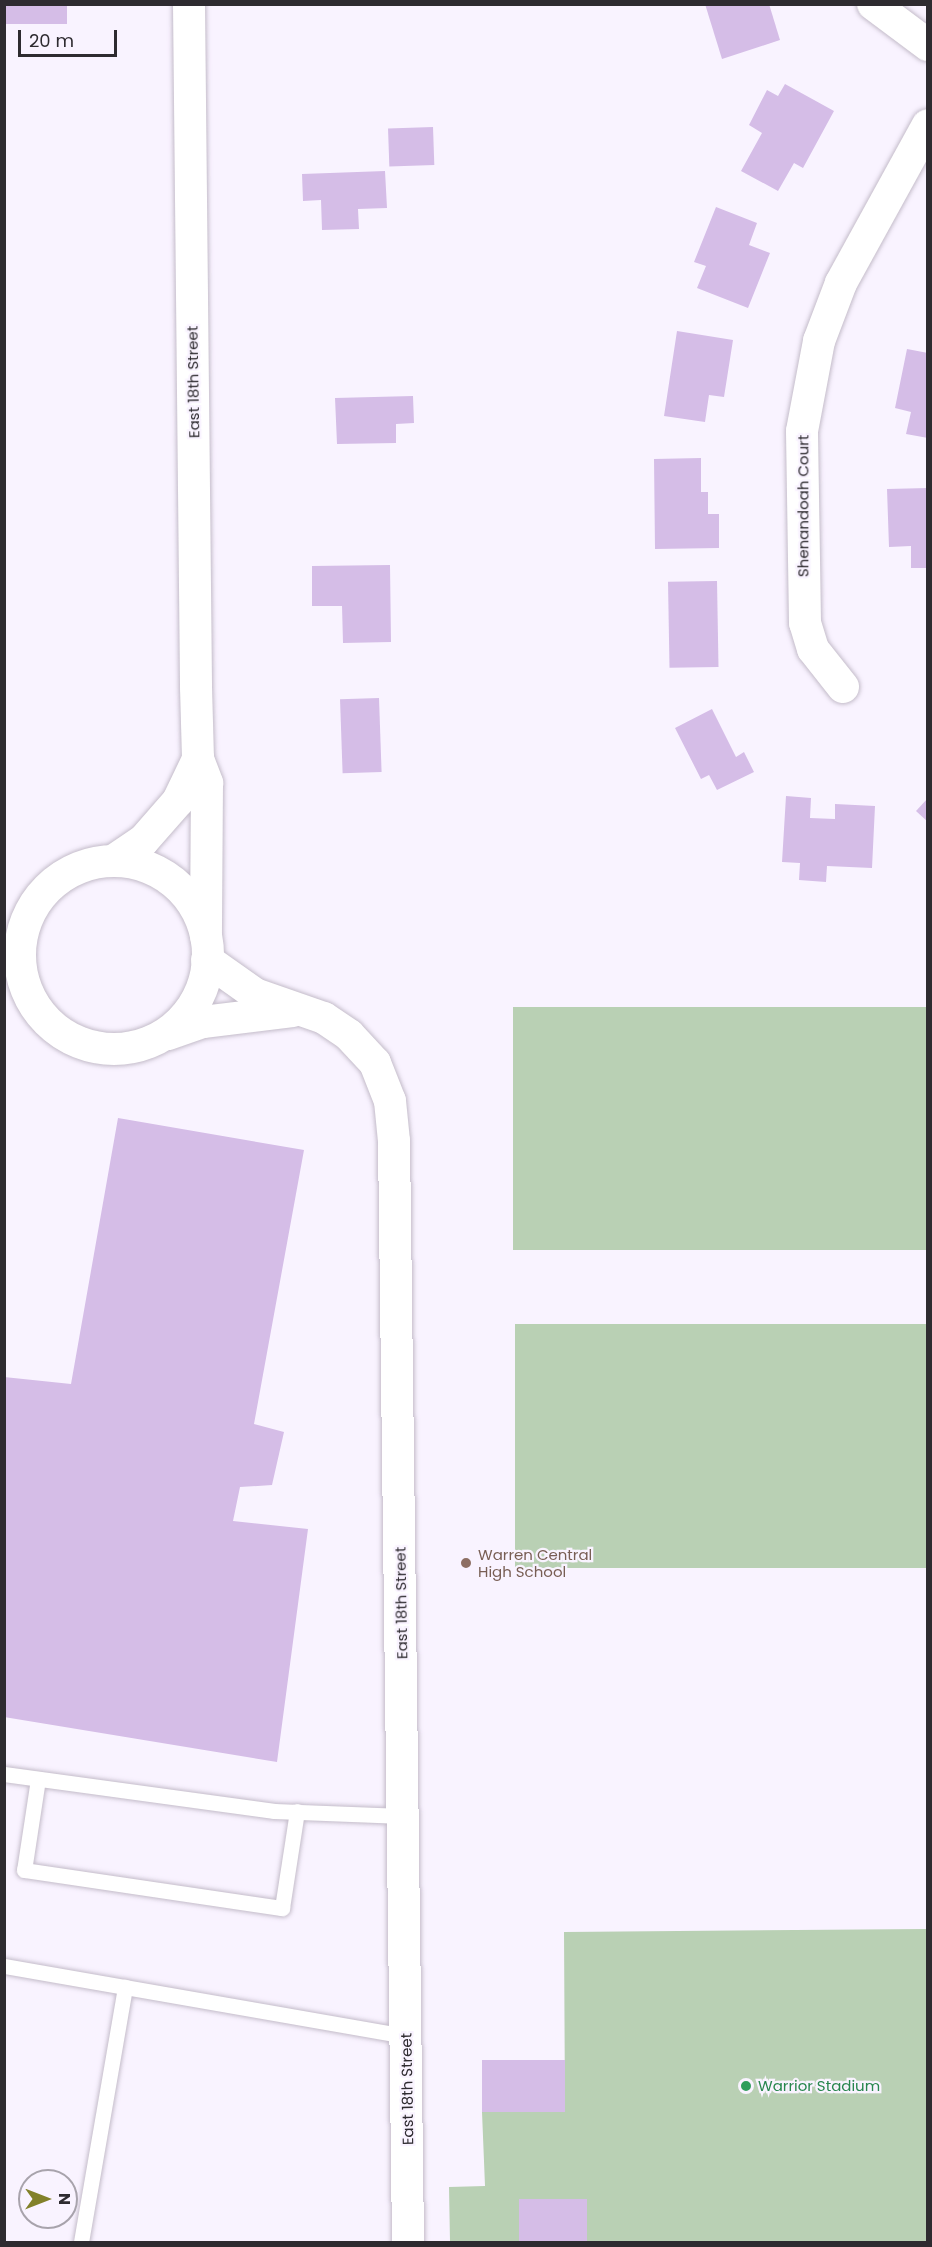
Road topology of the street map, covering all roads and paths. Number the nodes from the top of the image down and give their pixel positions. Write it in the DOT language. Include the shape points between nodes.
graph roads {
  1 [pos="189,4"];
  2 [pos="873,4"];
  3 [pos="927,45"];
  4 [pos="927,125"];
  5 [pos="843,687"];
  6 [pos="198,759"];
  7 [pos="112,861"];
  8 [pos="207,948"];
  9 [pos="296,1011"];
  10 [pos="165,1034"];
  11 [pos="4,1774"];
  12 [pos="38,1779"];
  13 [pos="297,1811"];
  14 [pos="403,1816"];
  15 [pos="4,1966"];
  16 [pos="125,1987"];
  17 [pos="406,2036"];
  18 [pos="81,2242"];
  19 [pos="408,2242"];
  1 -- 6 [label="street, East 18th Street"];
  2 -- 3 [label="street"];
  4 -- 5 [label="street, Shenandoah Court" via="841,283 819,341 802,431 805,623 813,649"];
  6 -- 7 [label="street" via="178,801 143,841"];
  6 -- 8 [label="street" via="207,783"];
  7 -- 8 [label="street" via="152,868 177,884 196,908"];
  7 -- 10 [label="street" via="93,862 65,874 42,893 26,919 19,948 21,974 30,999 45,1020 66,1037 90,1047 116,1050 142,1046"];
  8 -- 9 [label="street" via="255,994"];
  8 -- 10 [label="street" via="200,995 185,1017"];
  9 -- 10 [label="street" via="224,1018"];
  9 -- 14 [label="street, East 18th Street" via="324,1018 349,1035 375,1063 390,1101 394,1141"];
  11 -- 12 [label="lane"];
  12 -- 13 [label="lane"];
  12 -- 13 [label="lane" via="24,1870 282,1908"];
  13 -- 14 [label="lane"];
  14 -- 17 [label="street, East 18th Street"];
  15 -- 16 [label="lane"];
  16 -- 17 [label="lane"];
  16 -- 18 [label="lane"];
  17 -- 19 [label="street, East 18th Street"];
}
